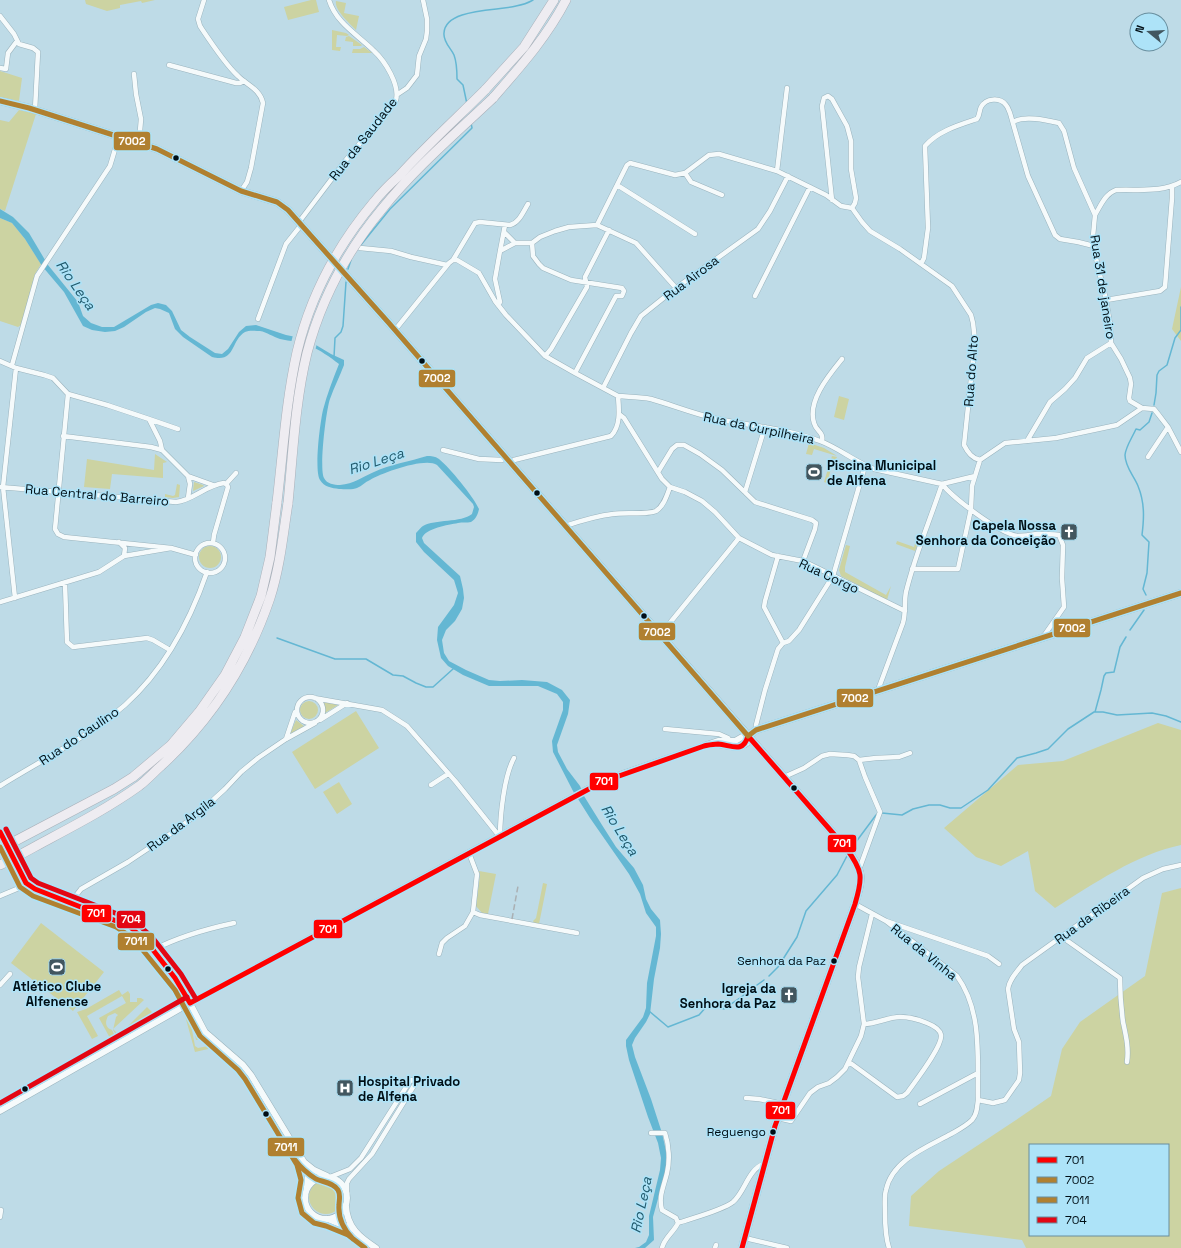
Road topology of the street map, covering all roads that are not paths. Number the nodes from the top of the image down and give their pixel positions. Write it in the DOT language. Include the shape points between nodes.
graph roads {
  1 [pos="204,0"];
  2 [pos="329,0"];
  3 [pos="423,0"];
  4 [pos="554,0"];
  5 [pos="566,0"];
  6 [pos="0,16"];
  7 [pos="17,41"];
  8 [pos="169,65"];
  9 [pos="0,68"];
  10 [pos="134,74"];
  11 [pos="244,81"];
  12 [pos="787,88"];
  13 [pos="398,94"];
  14 [pos="0,101"];
  15 [pos="35,110"];
  16 [pos="1013,122"];
  17 [pos="119,136"];
  18 [pos="139,143"];
  19 [pos="778,171"];
  20 [pos="685,173"];
  21 [pos="788,176"];
  22 [pos="1181,182"];
  23 [pos="617,185"];
  24 [pos="810,187"];
  25 [pos="1172,187"];
  26 [pos="241,191"];
  27 [pos="722,195"];
  28 [pos="832,200"];
  29 [pos="528,204"];
  30 [pos="852,208"];
  31 [pos="1095,215"];
  32 [pos="300,223"];
  33 [pos="505,225"];
  34 [pos="597,225"];
  35 [pos="609,230"];
  36 [pos="504,232"];
  37 [pos="695,234"];
  38 [pos="515,243"];
  39 [pos="532,243"];
  40 [pos="1094,246"];
  41 [pos="360,248"];
  42 [pos="500,251"];
  43 [pos="453,260"];
  44 [pos="922,264"];
  45 [pos="447,265"];
  46 [pos="586,282"];
  47 [pos="676,288"];
  48 [pos="755,296"];
  49 [pos="1106,300"];
  50 [pos="498,305"];
  51 [pos="258,320"];
  52 [pos="395,330"];
  53 [pos="1111,343"];
  54 [pos="545,356"];
  55 [pos="842,359"];
  56 [pos="0,361"];
  57 [pos="14,366"];
  58 [pos="575,373"];
  59 [pos="603,388"];
  60 [pos="68,394"];
  61 [pos="618,396"];
  62 [pos="1142,408"];
  63 [pos="619,414"];
  64 [pos="149,419"];
  65 [pos="765,427"];
  66 [pos="1168,428"];
  67 [pos="178,429"];
  68 [pos="63,436"];
  69 [pos="822,441"];
  70 [pos="1027,441"];
  71 [pos="162,450"];
  72 [pos="443,450"];
  73 [pos="1181,452"];
  74 [pos="505,457"];
  75 [pos="1148,457"];
  76 [pos="980,460"];
  77 [pos="510,464"];
  78 [pos="866,466"];
  79 [pos="658,472"];
  80 [pos="236,473"];
  81 [pos="188,476"];
  82 [pos="975,476"];
  83 [pos="226,484"];
  84 [pos="942,484"];
  85 [pos="213,485"];
  86 [pos="2,487"];
  87 [pos="670,487"];
  88 [pos="58,492"];
  89 [pos="745,492"];
  90 [pos="188,498"];
  91 [pos="971,509"];
  92 [pos="564,526"];
  93 [pos="738,538"];
  94 [pos="119,542"];
  95 [pos="213,543"];
  96 [pos="171,548"];
  97 [pos="196,555"];
  98 [pos="124,556"];
  99 [pos="778,556"];
  100 [pos="803,561"];
  101 [pos="912,569"];
  102 [pos="207,572"];
  103 [pos="833,576"];
  104 [pos="65,583"];
  105 [pos="1181,593"];
  106 [pos="15,598"];
  107 [pos="0,602"];
  108 [pos="905,611"];
  109 [pos="660,635"];
  110 [pos="1042,638"];
  111 [pos="783,643"];
  112 [pos="170,650"];
  113 [pos="878,690"];
  114 [pos="314,698"];
  115 [pos="347,703"];
  116 [pos="297,706"];
  117 [pos="316,722"];
  118 [pos="665,729"];
  119 [pos="756,730"];
  120 [pos="748,736"];
  121 [pos="286,738"];
  122 [pos="730,741"];
  123 [pos="713,744"];
  124 [pos="910,753"];
  125 [pos="514,758"];
  126 [pos="859,760"];
  127 [pos="448,774"];
  128 [pos="784,777"];
  129 [pos="431,785"];
  130 [pos="0,786"];
  131 [pos="0,832"];
  132 [pos="500,837"];
  133 [pos="0,849"];
  134 [pos="469,854"];
  135 [pos="1,865"];
  136 [pos="1181,865"];
  137 [pos="860,867"];
  138 [pos="26,883"];
  139 [pos="0,896"];
  140 [pos="71,902"];
  141 [pos="855,904"];
  142 [pos="473,912"];
  143 [pos="872,914"];
  144 [pos="886,921"];
  145 [pos="234,923"];
  146 [pos="577,933"];
  147 [pos="1062,938"];
  148 [pos="153,950"];
  149 [pos="439,954"];
  150 [pos="999,964"];
  151 [pos="10,974"];
  152 [pos="0,984"];
  153 [pos="190,1003"];
  154 [pos="864,1024"];
  155 [pos="849,1062"];
  156 [pos="1127,1062"];
  157 [pos="978,1073"];
  158 [pos="746,1098"];
  159 [pos="978,1100"];
  160 [pos="783,1104"];
  161 [pos="920,1104"];
  162 [pos="392,1110"];
  163 [pos="0,1111"];
  164 [pos="778,1118"];
  165 [pos="385,1133"];
  166 [pos="650,1133"];
  167 [pos="304,1162"];
  168 [pos="764,1164"];
  169 [pos="329,1176"];
  170 [pos="307,1187"];
  171 [pos="347,1194"];
  172 [pos="346,1206"];
  173 [pos="2,1210"];
  174 [pos="0,1217"];
  175 [pos="328,1219"];
  176 [pos="678,1223"];
  177 [pos="352,1229"];
  178 [pos="745,1238"];
  179 [pos="376,1248"];
  180 [pos="662,1248"];
  181 [pos="742,1248"];
  182 [pos="786,1248"];
  183 [pos="889,1248"];
  1 -- 11 [label="street" via="198,19 200,26 234,72"];
  2 -- 13 [label="street, Rua da Saudade" via="337,16 377,54 393,80"];
  3 -- 13 [label="street" via="427,31 419,56 417,75 407,88"];
  4 -- 133 [label="highway, bridge" via="524,47 374,202 324,277 309,313 298,351 288,402 270,556 261,596 245,637 225,675 199,712 171,745 133,777"];
  5 -- 135 [label="highway, bridge" via="532,53 493,98 418,170 382,209 355,245 333,282 318,317 307,354 298,404 280,559 270,598 253,642 233,680 207,718 177,751 140,785 100,812"];
  6 -- 7 [label="street"];
  7 -- 9 [label="street" via="8,53 6,69"];
  7 -- 15 [label="street" via="38,52"];
  8 -- 11 [label="street" via="236,83"];
  10 -- 18 [label="street" via="141,119"];
  11 -- 26 [label="street" via="256,90 262,98 263,106 251,168"];
  12 -- 19 [label="street"];
  13 -- 32 [label="street, Rua da Saudade" via="396,100 346,160"];
  14 -- 15 [label="main road"];
  15 -- 17 [label="main road"];
  16 -- 31 [label="street, Rua 31 de janeiro" via="1021,117 1059,123 1064,131 1074,168"];
  16 -- 40 [label="street" via="1028,176 1055,235 1060,239"];
  16 -- 44 [label="street" via="1006,104 991,100 981,107 977,119 954,126 925,146 928,228"];
  17 -- 18 [label="main road"];
  17 -- 57 [label="street" via="110,166 37,276"];
  18 -- 26 [label="main road"];
  19 -- 20 [label="street" via="713,154"];
  19 -- 21 [label="street"];
  20 -- 23 [label="street" via="675,175 630,163"];
  20 -- 27 [label="street" via="691,182"];
  21 -- 24 [label="street"];
  21 -- 47 [label="street, Rua Airosa" via="758,229"];
  22 -- 25 [label="street"];
  23 -- 34 [label="street"];
  23 -- 37 [label="street"];
  24 -- 28 [label="street"];
  24 -- 48 [label="street"];
  25 -- 31 [label="street" via="1110,192"];
  25 -- 49 [label="street" via="1165,287 1160,291"];
  26 -- 32 [label="main road" via="277,202"];
  28 -- 30 [label="street" via="841,206"];
  28 -- 30 [label="street" via="822,106 826,96 830,97 847,126 851,141 851,169 856,198"];
  29 -- 33 [label="street" via="514,224"];
  30 -- 44 [label="street, Rua do Alto" via="870,230"];
  31 -- 40 [label="street, Rua 31 de janeiro"];
  32 -- 51 [label="street, Rua da Saudade" via="286,244"];
  32 -- 52 [label="main road"];
  33 -- 36 [label="street"];
  33 -- 43 [label="street" via="475,223"];
  34 -- 35 [label="street"];
  34 -- 39 [label="street" via="569,227 540,237"];
  35 -- 46 [label="street" via="585,277"];
  35 -- 47 [label="street" via="636,243"];
  36 -- 38 [label="street"];
  36 -- 42 [label="street"];
  38 -- 39 [label="street"];
  38 -- 42 [label="street"];
  39 -- 46 [label="street" via="533,256 543,268 571,280"];
  40 -- 49 [label="street, Rua 31 de janeiro"];
  41 -- 45 [label="street" via="387,250"];
  42 -- 50 [label="street" via="495,279 500,302"];
  43 -- 45 [label="street"];
  43 -- 50 [label="street" via="461,261 479,273"];
  44 -- 76 [label="street, Rua do Alto" via="952,286 971,315 975,341 964,445 971,456"];
  45 -- 52 [label="street"];
  46 -- 54 [label="street" via="587,288"];
  46 -- 58 [label="street" via="622,288 624,291 622,296 616,296"];
  47 -- 59 [label="street, Rua Airosa" via="641,316"];
  49 -- 53 [label="street, Rua 31 de janeiro"];
  50 -- 54 [label="street"];
  52 -- 74 [label="main road"];
  53 -- 62 [label="street, Rua 31 de janeiro" via="1130,378 1130,402"];
  53 -- 70 [label="street" via="1087,358 1075,378 1050,402"];
  54 -- 58 [label="street"];
  55 -- 69 [label="street" via="827,378 812,413 814,424 823,436"];
  56 -- 57 [label="street"];
  57 -- 60 [label="street" via="53,378"];
  57 -- 86 [label="street"];
  58 -- 59 [label="street"];
  59 -- 61 [label="street"];
  60 -- 64 [label="street"];
  60 -- 68 [label="street"];
  61 -- 63 [label="street"];
  61 -- 65 [label="street, Rua da Curpilheira" via="651,399 696,414"];
  62 -- 66 [label="street, Rua 31 de janeiro" via="1154,409"];
  62 -- 70 [label="street" via="1117,425 1056,438"];
  63 -- 77 [label="street" via="611,436 514,460"];
  63 -- 79 [label="street"];
  64 -- 67 [label="street"];
  64 -- 71 [label="street"];
  65 -- 69 [label="street, Rua da Curpilheira"];
  65 -- 89 [label="street"];
  66 -- 73 [label="street, Rua 31 de janeiro"];
  66 -- 75 [label="street"];
  68 -- 71 [label="street"];
  68 -- 88 [label="street"];
  69 -- 78 [label="street, Rua da Curpilheira"];
  70 -- 76 [label="street" via="1005,443"];
  71 -- 81 [label="street"];
  72 -- 74 [label="street" via="479,459 502,460"];
  74 -- 77 [label="main road"];
  76 -- 82 [label="street"];
  77 -- 92 [label="main road"];
  78 -- 84 [label="street, Rua da Curpilheira"];
  78 -- 103 [label="street"];
  79 -- 87 [label="street"];
  79 -- 89 [label="street" via="672,449 677,445 684,445 722,470"];
  80 -- 83 [label="street"];
  81 -- 85 [label="street"];
  81 -- 90 [label="street"];
  82 -- 84 [label="street"];
  82 -- 91 [label="street"];
  83 -- 85 [label="street"];
  83 -- 95 [label="street" via="228,487"];
  84 -- 91 [label="street" via="948,492"];
  84 -- 101 [label="street"];
  85 -- 90 [label="street, Rua Central do Barreiro"];
  86 -- 88 [label="street, Rua Central do Barreiro"];
  86 -- 106 [label="street"];
  87 -- 92 [label="street" via="662,505 656,511 598,516"];
  87 -- 93 [label="street, Rua Corgo" via="702,501"];
  88 -- 90 [label="street, Rua Central do Barreiro" via="163,502 182,502"];
  88 -- 94 [label="street" via="55,529 58,534 64,537"];
  89 -- 100 [label="street" via="755,502 812,520 816,524"];
  91 -- 101 [label="street" via="958,569"];
  91 -- 110 [label="street" via="999,528 1017,536 1059,535 1063,546 1064,607"];
  92 -- 109 [label="main road"];
  93 -- 99 [label="street, Rua Corgo"];
  93 -- 109 [label="street"];
  94 -- 96 [label="street"];
  94 -- 98 [label="street" via="125,548"];
  95 -- 97 [label="street" via="203,545"];
  95 -- 102 [label="street" via="223,550 225,559 220,569"];
  96 -- 97 [label="street"];
  96 -- 98 [label="street"];
  97 -- 102 [label="street" via="199,568"];
  98 -- 104 [label="street" via="99,572"];
  99 -- 100 [label="street, Rua Corgo"];
  99 -- 111 [label="street" via="764,608"];
  100 -- 103 [label="street, Rua Corgo"];
  101 -- 108 [label="street"];
  102 -- 112 [label="street, Rua do Caulino" via="192,612"];
  103 -- 108 [label="street, Rua Corgo"];
  103 -- 111 [label="street" via="799,630 789,641"];
  104 -- 106 [label="street"];
  104 -- 112 [label="street" via="67,642 73,647 146,638"];
  105 -- 110 [label="main road"];
  106 -- 107 [label="street"];
  108 -- 113 [label="street"];
  109 -- 120 [label="main road"];
  110 -- 113 [label="main road"];
  111 -- 119 [label="street" via="778,649 770,673"];
  112 -- 130 [label="street, Rua do Caulino" via="140,690 103,722"];
  113 -- 119 [label="main road"];
  114 -- 115 [label="street"];
  114 -- 116 [label="street" via="302,699"];
  114 -- 117 [label="street" via="320,702 323,710 321,718"];
  115 -- 117 [label="street, Rua da Argila"];
  115 -- 127 [label="street" via="382,710 407,726"];
  116 -- 117 [label="street" via="297,715 302,722"];
  116 -- 121 [label="street"];
  117 -- 121 [label="street, Rua da Argila"];
  118 -- 122 [label="street" via="719,734"];
  119 -- 120 [label="main road"];
  120 -- 122 [label="street"];
  120 -- 123 [label="street" via="747,743 740,747"];
  120 -- 128 [label="main road"];
  121 -- 140 [label="street, Rua da Argila" via="247,767 226,789 179,828 81,889"];
  122 -- 123 [label="street" via="718,741"];
  123 -- 132 [label="street" via="602,782"];
  124 -- 126 [label="street" via="899,757"];
  125 -- 132 [label="street" via="508,767 506,777"];
  126 -- 128 [label="street" via="854,756 830,754"];
  126 -- 137 [label="street" via="880,812"];
  127 -- 129 [label="street"];
  127 -- 132 [label="street"];
  128 -- 137 [label="main road"];
  131 -- 138 [label="street, bridge"];
  132 -- 134 [label="street"];
  134 -- 142 [label="street" via="477,874"];
  134 -- 153 [label="street"];
  136 -- 147 [label="street, Rua da Ribeira" via="1143,878"];
  137 -- 141 [label="main road" via="861,883"];
  138 -- 139 [label="street"];
  138 -- 140 [label="street" via="35,889"];
  140 -- 148 [label="street" via="129,926"];
  141 -- 143 [label="street"];
  141 -- 160 [label="main road"];
  142 -- 146 [label="street"];
  142 -- 149 [label="street" via="465,926 442,943"];
  143 -- 144 [label="street"];
  143 -- 154 [label="street" via="858,977"];
  144 -- 150 [label="street" via="988,956"];
  144 -- 157 [label="street, Rua da Vinha" via="958,976 965,986 976,1026"];
  145 -- 148 [label="street" via="206,929"];
  147 -- 156 [label="street" via="1120,978"];
  147 -- 159 [label="street, Rua da Ribeira" via="1022,965 1008,985 1014,1029 1019,1042 1019,1080 1005,1100 993,1103"];
  148 -- 153 [label="street" via="181,986"];
  151 -- 152 [label="street"];
  153 -- 163 [label="street"];
  153 -- 167 [label="street" via="205,1032 251,1075"];
  154 -- 155 [label="street"];
  154 -- 155 [label="street" via="902,1017 923,1021 938,1030 941,1036 939,1046 907,1093 900,1097"];
  155 -- 164 [label="street" via="837,1077 810,1093 791,1121"];
  157 -- 159 [label="street, Rua da Vinha"];
  157 -- 161 [label="street"];
  158 -- 160 [label="street"];
  159 -- 183 [label="street, Rua da Vinha" via="977,1112 971,1121 915,1153 896,1170 889,1181 885,1190 885,1204 886,1238"];
  160 -- 164 [label="main road"];
  162 -- 165 [label="street" via="394,1115"];
  162 -- 165 [label="street" via="413,1080 415,1084"];
  162 -- 169 [label="street" via="362,1158 350,1169"];
  164 -- 168 [label="main road"];
  165 -- 171 [label="street" via="369,1159 349,1179"];
  166 -- 176 [label="street" via="665,1133 668,1165 660,1203 662,1210 676,1218"];
  167 -- 169 [label="street" via="314,1170"];
  167 -- 170 [label="street"];
  168 -- 176 [label="street" via="756,1169 732,1203"];
  168 -- 178 [label="main road"];
  169 -- 170 [label="street" via="314,1180"];
  169 -- 171 [label="street" via="341,1183"];
  170 -- 175 [label="street" via="304,1198 308,1209 317,1217"];
  171 -- 172 [label="street"];
  172 -- 175 [label="street" via="339,1215"];
  172 -- 177 [label="street" via="346,1215"];
  173 -- 174 [label="street"];
  175 -- 177 [label="street"];
  176 -- 180 [label="street" via="662,1244"];
  177 -- 179 [label="street"];
  178 -- 181 [label="main road"];
  178 -- 182 [label="street"];
}
